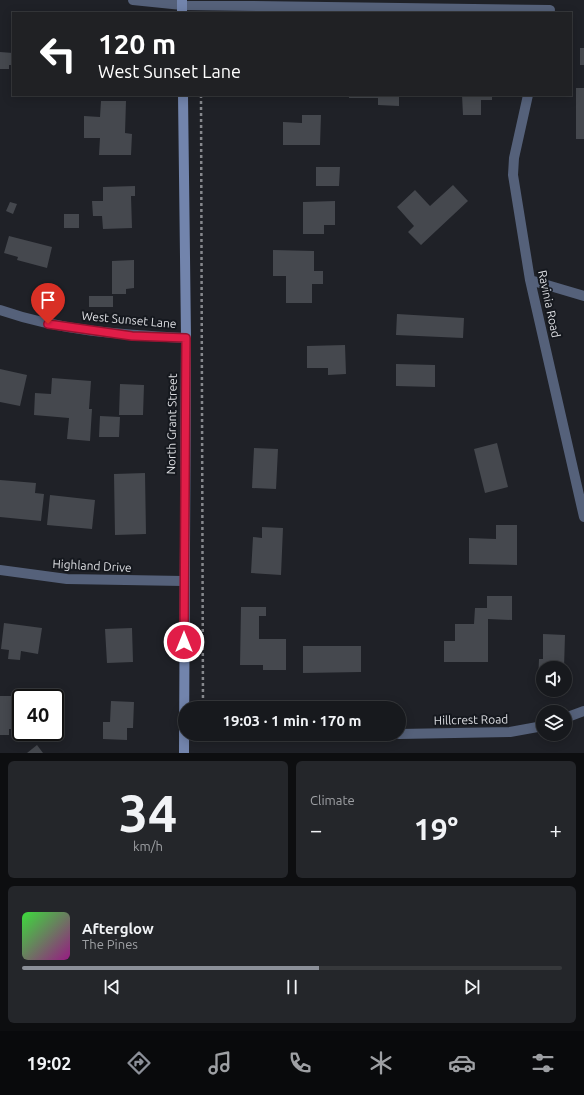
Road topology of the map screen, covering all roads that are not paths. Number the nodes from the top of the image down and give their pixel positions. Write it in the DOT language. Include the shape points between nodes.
graph roads {
  1 [pos="133,0"];
  2 [pos="555,0"];
  3 [pos="380,3"];
  4 [pos="182,6"];
  5 [pos="550,11"];
  6 [pos="183,96"];
  7 [pos="528,96"];
  8 [pos="530,280"];
  9 [pos="584,296"];
  10 [pos="0,310"];
  11 [pos="186,338"];
  12 [pos="584,517"];
  13 [pos="0,570"];
  14 [pos="184,582"];
  15 [pos="184,701"];
  16 [pos="584,711"];
  17 [pos="572,715"];
  18 [pos="536,727"];
  19 [pos="406,734"];
  20 [pos="184,741"];
  21 [pos="184,753"];
  1 -- 4 [label="street"];
  2 -- 5 [label="street"];
  3 -- 4 [label="street"];
  3 -- 5 [label="street"];
  6 -- 11 [label="street, North Grant Street"];
  7 -- 8 [label="street, Ravinia Road" via="514,158 513,176"];
  8 -- 9 [label="street"];
  8 -- 12 [label="street, Ravinia Road"];
  10 -- 11 [label="street, West Sunset Lane" via="48,324 82,330 132,336"];
  11 -- 14 [label="street, North Grant Street"];
  13 -- 14 [label="street, Highland Drive" via="67,579"];
  14 -- 15 [label="street, North Grant Street"];
  16 -- 17 [label="street"];
  18 -- 19 [label="street, Hillcrest Road" via="504,733"];
  20 -- 21 [label="street, North Grant Street"];
}
